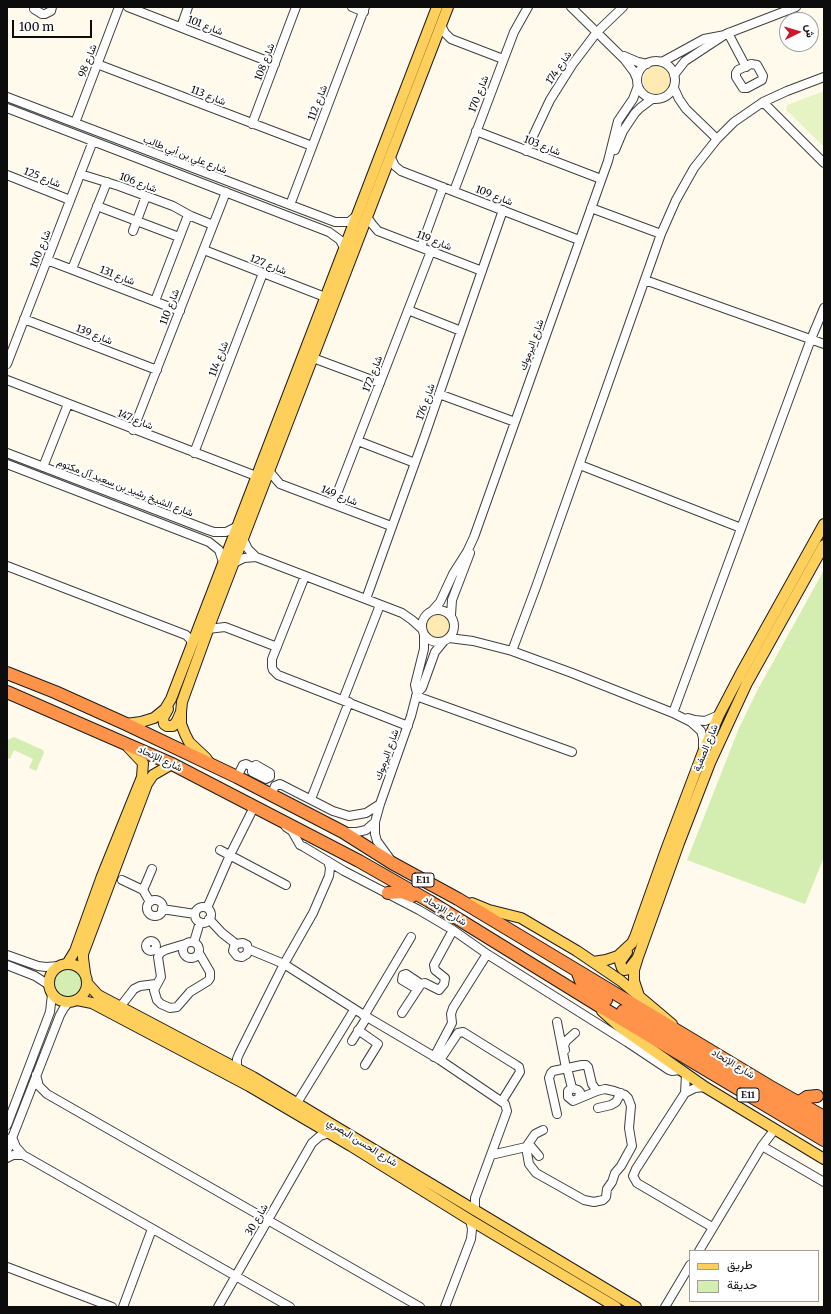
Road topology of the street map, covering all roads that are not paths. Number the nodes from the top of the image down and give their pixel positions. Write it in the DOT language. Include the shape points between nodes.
graph roads {
  1 [pos="49,7"];
  2 [pos="52,7"];
  3 [pos="119,7"];
  4 [pos="128,7"];
  5 [pos="188,7"];
  6 [pos="296,7"];
  7 [pos="352,7"];
  8 [pos="437,7"];
  9 [pos="448,7"];
  10 [pos="528,7"];
  11 [pos="571,7"];
  12 [pos="624,7"];
  13 [pos="796,7"];
  14 [pos="31,8"];
  15 [pos="365,9"];
  16 [pos="441,25"];
  17 [pos="181,28"];
  18 [pos="597,32"];
  19 [pos="727,34"];
  20 [pos="451,39"];
  21 [pos="434,43"];
  22 [pos="620,54"];
  23 [pos="503,59"];
  24 [pos="662,62"];
  25 [pos="97,64"];
  26 [pos="275,64"];
  27 [pos="647,64"];
  28 [pos="746,66"];
  29 [pos="674,76"];
  30 [pos="824,77"];
  31 [pos="637,83"];
  32 [pos="674,88"];
  33 [pos="7,97"];
  34 [pos="652,99"];
  35 [pos="661,99"];
  36 [pos="763,102"];
  37 [pos="7,108"];
  38 [pos="686,109"];
  39 [pos="75,123"];
  40 [pos="252,124"];
  41 [pos="476,131"];
  42 [pos="717,139"];
  43 [pos="93,141"];
  44 [pos="312,146"];
  45 [pos="526,151"];
  46 [pos="152,152"];
  47 [pos="390,156"];
  48 [pos="167,158"];
  49 [pos="608,160"];
  50 [pos="147,162"];
  51 [pos="824,163"];
  52 [pos="376,165"];
  53 [pos="163,168"];
  54 [pos="401,171"];
  55 [pos="384,172"];
  56 [pos="80,174"];
  57 [pos="8,179"];
  58 [pos="601,179"];
  59 [pos="111,183"];
  60 [pos="444,187"];
  61 [pos="454,191"];
  62 [pos="226,192"];
  63 [pos="146,196"];
  64 [pos="70,200"];
  65 [pos="290,205"];
  66 [pos="97,206"];
  67 [pos="590,208"];
  68 [pos="503,210"];
  69 [pos="310,213"];
  70 [pos="188,215"];
  71 [pos="356,216"];
  72 [pos="367,217"];
  73 [pos="137,221"];
  74 [pos="306,223"];
  75 [pos="213,225"];
  76 [pos="133,231"];
  77 [pos="378,231"];
  78 [pos="661,234"];
  79 [pos="360,236"];
  80 [pos="179,237"];
  81 [pos="580,240"];
  82 [pos="420,247"];
  83 [pos="344,248"];
  84 [pos="204,250"];
  85 [pos="431,251"];
  86 [pos="47,260"];
  87 [pos="72,269"];
  88 [pos="482,270"];
  89 [pos="263,273"];
  90 [pos="645,280"];
  91 [pos="325,297"];
  92 [pos="155,301"];
  93 [pos="824,308"];
  94 [pos="408,310"];
  95 [pos="180,311"];
  96 [pos="324,315"];
  97 [pos="24,319"];
  98 [pos="461,331"];
  99 [pos="811,339"];
  100 [pos="824,344"];
  101 [pos="313,358"];
  102 [pos="7,364"];
  103 [pos="157,370"];
  104 [pos="7,380"];
  105 [pos="380,383"];
  106 [pos="439,394"];
  107 [pos="68,404"];
  108 [pos="515,422"];
  109 [pos="133,430"];
  110 [pos="358,441"];
  111 [pos="7,453"];
  112 [pos="194,453"];
  113 [pos="415,463"];
  114 [pos="7,464"];
  115 [pos="580,465"];
  116 [pos="44,467"];
  117 [pos="262,471"];
  118 [pos="280,484"];
  119 [pos="263,488"];
  120 [pos="333,504"];
  121 [pos="824,524"];
  122 [pos="391,526"];
  123 [pos="236,527"];
  124 [pos="202,528"];
  125 [pos="742,528"];
  126 [pos="198,537"];
  127 [pos="474,537"];
  128 [pos="244,539"];
  129 [pos="824,545"];
  130 [pos="256,557"];
  131 [pos="223,562"];
  132 [pos="234,563"];
  133 [pos="7,566"];
  134 [pos="305,576"];
  135 [pos="366,599"];
  136 [pos="380,605"];
  137 [pos="215,612"];
  138 [pos="431,612"];
  139 [pos="402,613"];
  140 [pos="451,615"];
  141 [pos="454,626"];
  142 [pos="225,627"];
  143 [pos="208,629"];
  144 [pos="423,632"];
  145 [pos="192,637"];
  146 [pos="447,640"];
  147 [pos="473,641"];
  148 [pos="277,647"];
  149 [pos="512,651"];
  150 [pos="7,673"];
  151 [pos="7,692"];
  152 [pos="417,694"];
  153 [pos="346,701"];
  154 [pos="169,703"];
  155 [pos="181,712"];
  156 [pos="676,714"];
  157 [pos="719,715"];
  158 [pos="126,724"];
  159 [pos="408,726"];
  160 [pos="122,741"];
  161 [pos="572,752"];
  162 [pos="703,752"];
  163 [pos="172,764"];
  164 [pos="211,766"];
  165 [pos="237,777"];
  166 [pos="278,784"];
  167 [pos="271,794"];
  168 [pos="311,799"];
  169 [pos="380,804"];
  170 [pos="254,807"];
  171 [pos="270,815"];
  172 [pos="375,822"];
  173 [pos="343,832"];
  174 [pos="220,850"];
  175 [pos="230,855"];
  176 [pos="328,861"];
  177 [pos="392,863"];
  178 [pos="152,869"];
  179 [pos="344,870"];
  180 [pos="329,876"];
  181 [pos="122,880"];
  182 [pos="286,885"];
  183 [pos="143,890"];
  184 [pos="388,893"];
  185 [pos="458,899"];
  186 [pos="429,901"];
  187 [pos="150,902"];
  188 [pos="207,908"];
  189 [pos="162,909"];
  190 [pos="195,914"];
  191 [pos="209,919"];
  192 [pos="200,922"];
  193 [pos="453,930"];
  194 [pos="411,937"];
  195 [pos="194,942"];
  196 [pos="632,943"];
  197 [pos="185,944"];
  198 [pos="236,944"];
  199 [pos="156,946"];
  200 [pos="248,949"];
  201 [pos="165,950"];
  202 [pos="199,953"];
  203 [pos="487,954"];
  204 [pos="7,955"];
  205 [pos="638,957"];
  206 [pos="593,962"];
  207 [pos="284,964"];
  208 [pos="7,965"];
  209 [pos="63,965"];
  210 [pos="578,972"];
  211 [pos="86,978"];
  212 [pos="156,984"];
  213 [pos="51,990"];
  214 [pos="639,996"];
  215 [pos="73,1001"];
  216 [pos="596,1004"];
  217 [pos="120,1007"];
  218 [pos="354,1010"];
  219 [pos="402,1013"];
  220 [pos="365,1016"];
  221 [pos="558,1022"];
  222 [pos="358,1030"];
  223 [pos="677,1030"];
  224 [pos="575,1033"];
  225 [pos="352,1041"];
  226 [pos="563,1044"];
  227 [pos="239,1054"];
  228 [pos="437,1058"];
  229 [pos="223,1061"];
  230 [pos="366,1065"];
  231 [pos="568,1068"];
  232 [pos="237,1069"];
  233 [pos="683,1072"];
  234 [pos="36,1075"];
  235 [pos="705,1087"];
  236 [pos="572,1088"];
  237 [pos="597,1091"];
  238 [pos="621,1093"];
  239 [pos="685,1093"];
  240 [pos="47,1094"];
  241 [pos="817,1096"];
  242 [pos="579,1098"];
  243 [pos="569,1099"];
  244 [pos="27,1100"];
  245 [pos="502,1101"];
  246 [pos="297,1103"];
  247 [pos="798,1103"];
  248 [pos="554,1104"];
  249 [pos="598,1108"];
  250 [pos="556,1114"];
  251 [pos="824,1117"];
  252 [pos="7,1124"];
  253 [pos="313,1124"];
  254 [pos="824,1128"];
  255 [pos="775,1129"];
  256 [pos="543,1130"];
  257 [pos="330,1133"];
  258 [pos="12,1137"];
  259 [pos="824,1140"];
  260 [pos="312,1143"];
  261 [pos="527,1145"];
  262 [pos="351,1146"];
  263 [pos="762,1146"];
  264 [pos="370,1148"];
  265 [pos="7,1151"];
  266 [pos="23,1155"];
  267 [pos="491,1155"];
  268 [pos="539,1156"];
  269 [pos="7,1158"];
  270 [pos="824,1159"];
  271 [pos="374,1160"];
  272 [pos="395,1164"];
  273 [pos="824,1182"];
  274 [pos="477,1194"];
  275 [pos="463,1204"];
  276 [pos="472,1215"];
  277 [pos="268,1220"];
  278 [pos="712,1227"];
  279 [pos="152,1229"];
  280 [pos="488,1231"];
  281 [pos="471,1239"];
  282 [pos="699,1250"];
  283 [pos="7,1267"];
  284 [pos="689,1267"];
  285 [pos="236,1276"];
  286 [pos="112,1307"];
  287 [pos="123,1307"];
  288 [pos="218,1307"];
  289 [pos="290,1307"];
  290 [pos="420,1307"];
  291 [pos="445,1307"];
  292 [pos="616,1307"];
  293 [pos="636,1307"];
  294 [pos="665,1307"];
  1 -- 14 [label="street" via="42,10"];
  2 -- 14 [label="street" via="51,11 45,14"];
  3 -- 25 [label="street, شارع 98"];
  4 -- 17 [label="street, شارع 101"];
  5 -- 17 [label="street"];
  6 -- 26 [label="street, شارع 108"];
  7 -- 15 [label="street"];
  8 -- 52 [label="main road"];
  9 -- 16 [label="main road"];
  10 -- 23 [label="street, شارع 170"];
  11 -- 18 [label="street"];
  12 -- 18 [label="street, شارع 174"];
  13 -- 19 [label="street"];
  15 -- 44 [label="street, شارع 112"];
  16 -- 20 [label="street"];
  16 -- 21 [label="main road"];
  17 -- 26 [label="street, شارع 101"];
  18 -- 22 [label="street"];
  18 -- 45 [label="street, شارع 174" via="550,100"];
  19 -- 24 [label="street" via="704,39"];
  19 -- 28 [label="street"];
  19 -- 29 [label="street" via="685,61"];
  20 -- 21 [label="street"];
  20 -- 23 [label="street"];
  21 -- 47 [label="main road"];
  22 -- 27 [label="street"];
  22 -- 31 [label="street" via="630,65"];
  23 -- 41 [label="street, شارع 170"];
  24 -- 27 [label="street"];
  24 -- 29 [label="street" via="670,67"];
  25 -- 39 [label="street, شارع 98"];
  25 -- 40 [label="street, شارع 113"];
  26 -- 40 [label="street, شارع 108"];
  27 -- 31 [label="street" via="640,70"];
  29 -- 32 [label="street"];
  30 -- 36 [label="street"];
  31 -- 34 [label="street" via="644,96"];
  31 -- 49 [label="street, شارع اليرموك" via="633,99 618,122"];
  32 -- 35 [label="street"];
  32 -- 38 [label="street"];
  33 -- 39 [label="street, شارع علي بن أبي طالب"];
  34 -- 35 [label="street"];
  34 -- 49 [label="street, شارع اليرموك" via="635,113"];
  35 -- 38 [label="street" via="674,102"];
  36 -- 42 [label="street" via="734,122"];
  36 -- 51 [label="street"];
  37 -- 43 [label="street, شارع علي بن أبي طالب"];
  38 -- 42 [label="street"];
  39 -- 46 [label="street, شارع علي بن أبي طالب"];
  40 -- 44 [label="street, شارع 113"];
  41 -- 45 [label="street, شارع 103"];
  41 -- 61 [label="street, شارع 170"];
  42 -- 78 [label="street" via="684,184"];
  43 -- 50 [label="street, شارع علي بن أبي طالب"];
  43 -- 56 [label="street, شارع 100"];
  44 -- 65 [label="street, شارع 112"];
  45 -- 58 [label="street, شارع 103"];
  46 -- 48 [label="street, شارع علي بن أبي طالب"];
  46 -- 50 [label="street"];
  47 -- 54 [label="street"];
  47 -- 55 [label="main road"];
  48 -- 53 [label="street"];
  48 -- 65 [label="street, شارع علي بن أبي طالب"];
  49 -- 58 [label="street, شارع اليرموك"];
  50 -- 53 [label="street, شارع علي بن أبي طالب"];
  52 -- 55 [label="main road" via="381,163 385,166"];
  52 -- 71 [label="main road"];
  53 -- 62 [label="street, شارع علي بن أبي طالب"];
  54 -- 55 [label="street"];
  54 -- 60 [label="street, شارع 109"];
  55 -- 72 [label="main road"];
  56 -- 59 [label="street, شارع 106"];
  56 -- 64 [label="street, شارع 100"];
  57 -- 64 [label="street, شارع 125"];
  58 -- 67 [label="street, شارع اليرموك"];
  59 -- 63 [label="street, شارع 106"];
  59 -- 66 [label="street"];
  60 -- 61 [label="street, شارع 109"];
  60 -- 82 [label="street"];
  61 -- 68 [label="street, شارع 109"];
  62 -- 74 [label="street, شارع علي بن أبي طالب"];
  62 -- 75 [label="street, شارع 110"];
  63 -- 70 [label="street, شارع 106"];
  63 -- 73 [label="street"];
  64 -- 86 [label="street, شارع 100"];
  65 -- 69 [label="street, شارع علي بن أبي طالب"];
  66 -- 73 [label="street"];
  66 -- 87 [label="street"];
  67 -- 78 [label="street"];
  67 -- 81 [label="street, شارع اليرموك"];
  68 -- 81 [label="street, شارع 109"];
  68 -- 88 [label="street, شارع 176"];
  69 -- 71 [label="street, شارع علي بن أبي طالب" via="339,223 349,222"];
  69 -- 74 [label="street" via="310,219"];
  70 -- 75 [label="street, شارع 106"];
  70 -- 80 [label="street"];
  71 -- 83 [label="main road"];
  72 -- 77 [label="street"];
  72 -- 79 [label="main road"];
  73 -- 76 [label="street"];
  73 -- 80 [label="street"];
  74 -- 83 [label="street, شارع علي بن أبي طالب" via="333,234"];
  75 -- 84 [label="street, شارع 110"];
  77 -- 79 [label="street"];
  77 -- 82 [label="street, شارع 119"];
  78 -- 90 [label="street"];
  79 -- 96 [label="main road"];
  80 -- 92 [label="street"];
  81 -- 108 [label="street, شارع اليرموك"];
  82 -- 85 [label="street, شارع 119"];
  83 -- 91 [label="main road"];
  84 -- 89 [label="street, شارع 127"];
  84 -- 95 [label="street, شارع 110"];
  85 -- 88 [label="street, شارع 119"];
  85 -- 94 [label="street, شارع 172"];
  86 -- 87 [label="street, شارع 131"];
  86 -- 97 [label="street, شارع 100"];
  87 -- 92 [label="street, شارع 131"];
  88 -- 98 [label="street, شارع 176"];
  89 -- 91 [label="street, شارع 127"];
  89 -- 112 [label="street, شارع 114"];
  90 -- 99 [label="street"];
  90 -- 115 [label="street"];
  91 -- 96 [label="main road"];
  92 -- 95 [label="street, شارع 131"];
  93 -- 99 [label="street"];
  94 -- 98 [label="street"];
  94 -- 105 [label="street, شارع 172"];
  95 -- 103 [label="street, شارع 110"];
  96 -- 101 [label="main road"];
  96 -- 117 [label="main road"];
  97 -- 102 [label="street, شارع 100"];
  97 -- 103 [label="street, شارع 139"];
  98 -- 106 [label="street, شارع 176"];
  99 -- 100 [label="street"];
  99 -- 125 [label="street"];
  101 -- 105 [label="street"];
  101 -- 117 [label="main road"];
  103 -- 109 [label="street, شارع 110"];
  104 -- 107 [label="street, شارع 147"];
  105 -- 110 [label="street, شارع 172"];
  106 -- 108 [label="street"];
  106 -- 113 [label="street, شارع 176"];
  107 -- 109 [label="street, شارع 147"];
  107 -- 116 [label="street"];
  108 -- 127 [label="street, شارع اليرموك"];
  109 -- 112 [label="street, شارع 147"];
  110 -- 113 [label="street"];
  110 -- 120 [label="street, شارع 172"];
  111 -- 116 [label="street, شارع الشيخ رشيد بن سعيد آل مكتوم"];
  112 -- 117 [label="street, شارع 147"];
  113 -- 122 [label="street, شارع 176"];
  114 -- 126 [label="street, شارع الشيخ رشيد بن سعيد آل مكتوم"];
  115 -- 125 [label="street"];
  115 -- 149 [label="street"];
  116 -- 124 [label="street, شارع الشيخ رشيد بن سعيد آل مكتوم"];
  117 -- 118 [label="street, شارع 149"];
  117 -- 119 [label="main road"];
  117 -- 123 [label="main road"];
  118 -- 119 [label="street"];
  118 -- 120 [label="street, شارع 149"];
  119 -- 128 [label="main road"];
  120 -- 122 [label="street, شارع 149"];
  121 -- 157 [label="main road, شارع الصفية"];
  122 -- 135 [label="street, شارع 176"];
  123 -- 124 [label="street, شارع الشيخ رشيد بن سعيد آل مكتوم" via="220,533"];
  123 -- 131 [label="main road"];
  124 -- 126 [label="street" via="203,533"];
  125 -- 156 [label="street"];
  126 -- 131 [label="street, شارع الشيخ رشيد بن سعيد آل مكتوم" via="216,547"];
  127 -- 138 [label="street, شارع اليرموك" via="440,602"];
  127 -- 140 [label="street, شارع اليرموك" via="467,564 452,600"];
  128 -- 130 [label="street" via="248,549"];
  128 -- 132 [label="main road"];
  129 -- 205 [label="main road, شارع الصفية" via="747,683 722,736 679,843"];
  130 -- 132 [label="street" via="244,558"];
  130 -- 134 [label="street"];
  131 -- 145 [label="main road"];
  132 -- 137 [label="main road"];
  133 -- 145 [label="street"];
  134 -- 135 [label="street"];
  134 -- 148 [label="street"];
  135 -- 136 [label="street"];
  136 -- 139 [label="street"];
  136 -- 153 [label="street"];
  137 -- 142 [label="street"];
  137 -- 143 [label="main road"];
  138 -- 139 [label="street" via="415,615"];
  138 -- 140 [label="street" via="442,610"];
  138 -- 144 [label="street" via="423,620"];
  139 -- 144 [label="street"];
  140 -- 141 [label="street"];
  141 -- 146 [label="street"];
  141 -- 147 [label="street"];
  142 -- 143 [label="street"];
  142 -- 148 [label="street"];
  143 -- 155 [label="main road"];
  144 -- 146 [label="street" via="435,642"];
  144 -- 152 [label="street, شارع اليرموك" via="424,648 415,685"];
  145 -- 154 [label="main road"];
  146 -- 147 [label="street"];
  146 -- 152 [label="street, شارع اليرموك" via="435,652 422,688"];
  147 -- 149 [label="street"];
  148 -- 153 [label="street" via="272,663 276,673"];
  149 -- 156 [label="street"];
  150 -- 158 [label="highway, شارع الإتحاد / E11"];
  151 -- 160 [label="highway, شارع الإتحاد / E11"];
  152 -- 159 [label="street, شارع اليرموك"];
  152 -- 161 [label="street"];
  153 -- 159 [label="street"];
  153 -- 168 [label="street"];
  154 -- 155 [label="main road" via="163,718 164,724 173,726"];
  154 -- 158 [label="main road" via="149,720"];
  155 -- 164 [label="main road" via="181,724 187,738"];
  156 -- 157 [label="street" via="700,721 710,720"];
  156 -- 162 [label="street" via="696,725 701,731"];
  157 -- 162 [label="main road, شارع الصفية"];
  158 -- 164 [label="highway, شارع الإتحاد / E11"];
  159 -- 169 [label="street, شارع اليرموك"];
  160 -- 163 [label="highway, شارع الإتحاد / E11"];
  160 -- 209 [label="main road" via="143,763 142,776 75,951"];
  162 -- 196 [label="main road, شارع الصفية"];
  163 -- 170 [label="highway, شارع الإتحاد / E11"];
  163 -- 211 [label="main road" via="153,775 147,784 83,954"];
  164 -- 165 [label="highway, شارع الإتحاد / E11"];
  165 -- 166 [label="street" via="246,764 252,767 251,770 254,772 266,778 270,777"];
  165 -- 167 [label="highway, شارع الإتحاد / E11"];
  166 -- 167 [label="street" via="274,786"];
  166 -- 168 [label="street"];
  167 -- 173 [label="highway, شارع الإتحاد / E11"];
  168 -- 169 [label="street" via="333,812 350,816 366,813"];
  169 -- 172 [label="street, شارع اليرموك"];
  170 -- 171 [label="highway, شارع الإتحاد / E11"];
  170 -- 175 [label="street"];
  171 -- 176 [label="street" via="292,831 300,845"];
  171 -- 186 [label="highway, شارع الإتحاد / E11"];
  172 -- 173 [label="street" via="366,830"];
  172 -- 177 [label="street, شارع اليرموك" via="377,842"];
  173 -- 177 [label="highway, شارع الإتحاد / E11"];
  174 -- 175 [label="street"];
  175 -- 182 [label="street"];
  175 -- 188 [label="street"];
  176 -- 179 [label="street"];
  176 -- 180 [label="street"];
  177 -- 185 [label="highway, شارع الإتحاد / E11"];
  178 -- 183 [label="street"];
  179 -- 180 [label="street"];
  179 -- 184 [label="street"];
  180 -- 207 [label="street" via="313,913"];
  181 -- 183 [label="street"];
  183 -- 187 [label="street"];
  184 -- 186 [label="highway" via="402,892 422,901"];
  184 -- 193 [label="street"];
  185 -- 206 [label="main road" via="521,918"];
  185 -- 210 [label="highway, شارع الإتحاد / E11"];
  186 -- 216 [label="highway, شارع الإتحاد / E11"];
  187 -- 189 [label="street" via="159,901"];
  187 -- 189 [label="street" via="148,909 152,915 159,914"];
  188 -- 190 [label="street" via="199,908"];
  188 -- 191 [label="street" via="210,913"];
  189 -- 190 [label="street"];
  190 -- 192 [label="street"];
  191 -- 192 [label="street"];
  191 -- 198 [label="street"];
  192 -- 195 [label="street"];
  193 -- 203 [label="street"];
  193 -- 219 [label="street" via="434,965 435,970 444,978 444,984 439,990 425,983 419,986"];
  194 -- 220 [label="street"];
  195 -- 197 [label="street"];
  195 -- 202 [label="street" via="198,945"];
  196 -- 205 [label="main road" via="620,960 621,966 624,970 629,969"];
  196 -- 206 [label="main road, شارع الصفية" via="618,956"];
  197 -- 201 [label="street"];
  197 -- 202 [label="street" via="184,952 187,957 193,958"];
  198 -- 200 [label="street" via="243,943"];
  198 -- 200 [label="street" via="234,951 238,957 246,956"];
  199 -- 201 [label="street" via="161,946"];
  200 -- 207 [label="street"];
  201 -- 212 [label="street" via="158,957 161,973"];
  202 -- 212 [label="street" via="210,972 210,978 190,992 177,1007 170,1008 157,1000 154,990"];
  203 -- 228 [label="street" via="452,1011 452,1023"];
  203 -- 233 [label="street" via="669,1070"];
  204 -- 209 [label="street" via="38,966"];
  205 -- 214 [label="main road, شارع الصفية" via="634,981"];
  206 -- 214 [label="main road"];
  207 -- 218 [label="street"];
  207 -- 227 [label="street"];
  208 -- 213 [label="street" via="35,976"];
  209 -- 211 [label="main road" via="77,966"];
  209 -- 213 [label="main road" via="51,974"];
  210 -- 223 [label="highway, شارع الإتحاد / E11"];
  210 -- 254 [label="highway" via="581,981 595,994"];
  211 -- 215 [label="main road" via="85,993"];
  211 -- 217 [label="main road, شارع الحسن البصري" via="98,995"];
  212 -- 217 [label="street" via="134,989"];
  213 -- 215 [label="main road" via="60,1001"];
  213 -- 252 [label="street" via="50,1012"];
  214 -- 223 [label="main road"];
  215 -- 234 [label="street" via="62,1012"];
  215 -- 253 [label="main road, شارع الحسن البصري" via="89,1002 99,1006 249,1086"];
  216 -- 233 [label="main road" via="614,1023"];
  216 -- 259 [label="highway, شارع الإتحاد / E11"];
  217 -- 229 [label="main road, شارع الحسن البصري"];
  218 -- 220 [label="street"];
  218 -- 246 [label="street"];
  220 -- 222 [label="street"];
  220 -- 228 [label="street"];
  221 -- 226 [label="street"];
  222 -- 225 [label="street"];
  222 -- 230 [label="street" via="378,1044"];
  223 -- 247 [label="highway, شارع الإتحاد / E11"];
  224 -- 226 [label="street"];
  226 -- 231 [label="street"];
  227 -- 229 [label="street"];
  227 -- 232 [label="street"];
  228 -- 245 [label="street"];
  228 -- 245 [label="street" via="458,1033 463,1032 516,1065 520,1072"];
  229 -- 232 [label="main road, شارع الحسن البصري"];
  231 -- 236 [label="street"];
  231 -- 237 [label="street" via="586,1065"];
  231 -- 248 [label="street" via="553,1071 549,1075"];
  232 -- 246 [label="main road, شارع الحسن البصري"];
  233 -- 235 [label="main road"];
  233 -- 239 [label="street"];
  234 -- 240 [label="street" via="39,1086"];
  234 -- 244 [label="street"];
  235 -- 239 [label="street"];
  235 -- 255 [label="main road"];
  236 -- 242 [label="street" via="580,1092"];
  236 -- 243 [label="street" via="567,1094"];
  237 -- 238 [label="street" via="610,1090"];
  237 -- 242 [label="street"];
  238 -- 249 [label="street" via="616,1102"];
  238 -- 261 [label="street" via="628,1098 631,1106 629,1128 632,1146 615,1173 603,1200 584,1200 536,1173 529,1164"];
  239 -- 278 [label="street" via="640,1165 637,1177 645,1186"];
  240 -- 244 [label="street" via="36,1095"];
  240 -- 277 [label="street"];
  241 -- 247 [label="highway" via="807,1097"];
  242 -- 243 [label="street" via="573,1101"];
  243 -- 248 [label="street"];
  244 -- 258 [label="street"];
  245 -- 267 [label="street" via="507,1112"];
  246 -- 264 [label="main road, شارع الحسن البصري"];
  247 -- 251 [label="highway, شارع الإتحاد / E11"];
  248 -- 250 [label="street"];
  253 -- 257 [label="main road, شارع الحسن البصري"];
  253 -- 260 [label="street, شارع 30"];
  255 -- 263 [label="street"];
  255 -- 270 [label="main road"];
  256 -- 261 [label="street" via="535,1134"];
  257 -- 260 [label="street" via="320,1136"];
  257 -- 262 [label="main road, شارع الحسن البصري"];
  258 -- 265 [label="street"];
  258 -- 266 [label="street"];
  260 -- 277 [label="street, شارع 30"];
  261 -- 267 [label="street"];
  261 -- 268 [label="street"];
  262 -- 264 [label="main road" via="354,1144 366,1151"];
  262 -- 271 [label="main road, شارع الحسن البصري"];
  263 -- 273 [label="street"];
  263 -- 278 [label="street"];
  264 -- 272 [label="main road, شارع الحسن البصري"];
  266 -- 269 [label="street"];
  266 -- 279 [label="street"];
  267 -- 274 [label="street"];
  271 -- 272 [label="main road" via="377,1157 391,1165"];
  271 -- 276 [label="main road, شارع الحسن البصري"];
  272 -- 275 [label="main road, شارع الحسن البصري"];
  274 -- 275 [label="street" via="471,1201"];
  274 -- 276 [label="street"];
  275 -- 276 [label="main road, شارع الحسن البصري"];
  276 -- 280 [label="main road, شارع الحسن البصري"];
  276 -- 281 [label="street"];
  276 -- 293 [label="main road, شارع الحسن البصري"];
  277 -- 285 [label="street, شارع 30"];
  277 -- 290 [label="street"];
  278 -- 282 [label="street"];
  279 -- 285 [label="street"];
  279 -- 287 [label="street"];
  280 -- 281 [label="street" via="478,1232"];
  280 -- 292 [label="main road, شارع الحسن البصري"];
  281 -- 291 [label="street"];
  283 -- 286 [label="street"];
  284 -- 294 [label="street"];
  285 -- 288 [label="street, شارع 30"];
  285 -- 289 [label="street"];
}
